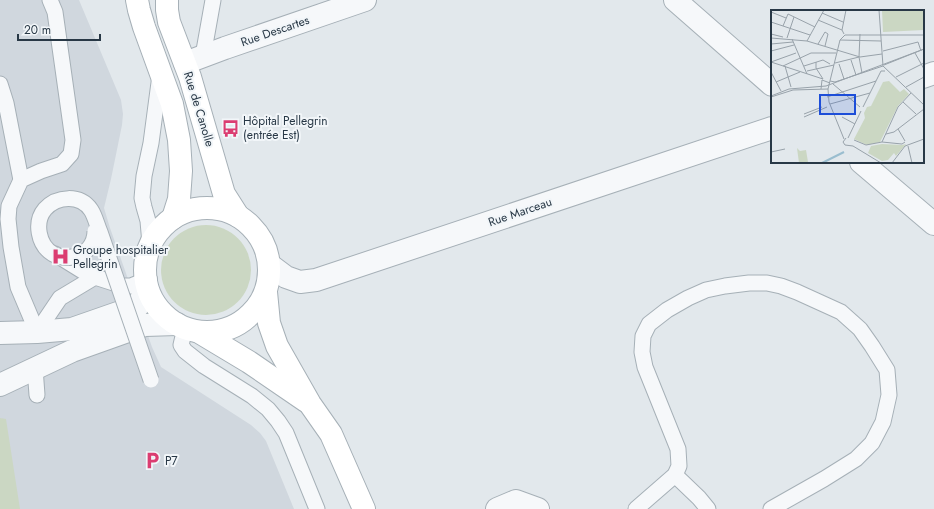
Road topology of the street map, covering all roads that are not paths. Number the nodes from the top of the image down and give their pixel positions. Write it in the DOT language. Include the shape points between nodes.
graph roads {
  1 [pos="50,0"];
  2 [pos="137,0"];
  3 [pos="167,0"];
  4 [pos="213,0"];
  5 [pos="365,0"];
  6 [pos="675,0"];
  7 [pos="194,60"];
  8 [pos="160,70"];
  9 [pos="934,73"];
  10 [pos="924,77"];
  11 [pos="0,84"];
  12 [pos="771,84"];
  13 [pos="771,128"];
  14 [pos="862,163"];
  15 [pos="21,180"];
  16 [pos="0,193"];
  17 [pos="9,212"];
  18 [pos="238,216"];
  19 [pos="173,218"];
  20 [pos="934,224"];
  21 [pos="150,244"];
  22 [pos="270,264"];
  23 [pos="95,277"];
  24 [pos="146,280"];
  25 [pos="266,292"];
  26 [pos="187,328"];
  27 [pos="0,332"];
  28 [pos="37,332"];
  29 [pos="35,368"];
  30 [pos="151,380"];
  31 [pos="0,385"];
  32 [pos="37,395"];
  33 [pos="310,404"];
  34 [pos="675,475"];
  35 [pos="317,509"];
  36 [pos="364,509"];
  37 [pos="497,509"];
  38 [pos="538,509"];
  39 [pos="636,509"];
  40 [pos="708,509"];
  41 [pos="771,509"];
  1 -- 15 [label="lane" via="55,12 73,140 72,154 62,164"];
  2 -- 8 [label="street, Rue de Canolle"];
  3 -- 7 [label="street, Rue de Canolle" via="169,22 174,37"];
  4 -- 7 [label="lane, Rue de Canolle"];
  5 -- 7 [label="street, Rue Descartes"];
  6 -- 12 [label="street"];
  7 -- 18 [label="street, Rue de Canolle" via="224,194"];
  8 -- 19 [label="street, Rue de Canolle" via="172,104 179,140 179,199"];
  8 -- 21 [label="lane" via="142,198"];
  9 -- 10 [label="street"];
  11 -- 15 [label="lane"];
  13 -- 22 [label="street, Rue Marceau" via="316,280 300,282 286,277"];
  14 -- 20 [label="street"];
  15 -- 17 [label="lane"];
  16 -- 17 [label="lane"];
  17 -- 28 [label="lane" via="11,247 18,287"];
  18 -- 19 [label="street" via="222,209 205,207"];
  18 -- 22 [label="street" via="254,228 265,245"];
  19 -- 21 [label="street" via="160,229"];
  21 -- 24 [label="street"];
  22 -- 25 [label="street"];
  23 -- 24 [label="lane" via="123,286 131,286"];
  23 -- 28 [label="lane" via="60,298"];
  23 -- 30 [label="lane, bridge" via="80,270 53,253 44,243 40,229 42,216 55,203 77,201 88,208 93,215 95,226 90,248 80,255 66,258 58,256 52,254 42,243 38,229 41,215 54,202 70,198 84,203 91,210 96,220"];
  24 -- 26 [label="street" via="151,298 162,313"];
  24 -- 28 [label="street" via="138,306 72,329"];
  25 -- 26 [label="street" via="255,310 239,323 220,331"];
  25 -- 33 [label="street" via="269,323 277,346"];
  26 -- 29 [label="street" via="145,325 72,351"];
  26 -- 33 [label="street" via="250,362"];
  26 -- 35 [label="lane" via="181,345 184,351 252,396 268,409 286,432"];
  27 -- 28 [label="street"];
  28 -- 29 [label="street"];
  29 -- 31 [label="street"];
  29 -- 32 [label="lane"];
  33 -- 36 [label="street" via="331,434"];
  34 -- 39 [label="lane"];
  34 -- 40 [label="lane"];
  34 -- 41 [label="lane" via="679,466 678,449 645,367 642,352 643,336 649,324 667,310 706,290 749,283 767,283 797,292 841,312 860,329 886,370 889,395 883,422 872,442 856,458"];
  37 -- 38 [label="street" via="516,501"];
}
